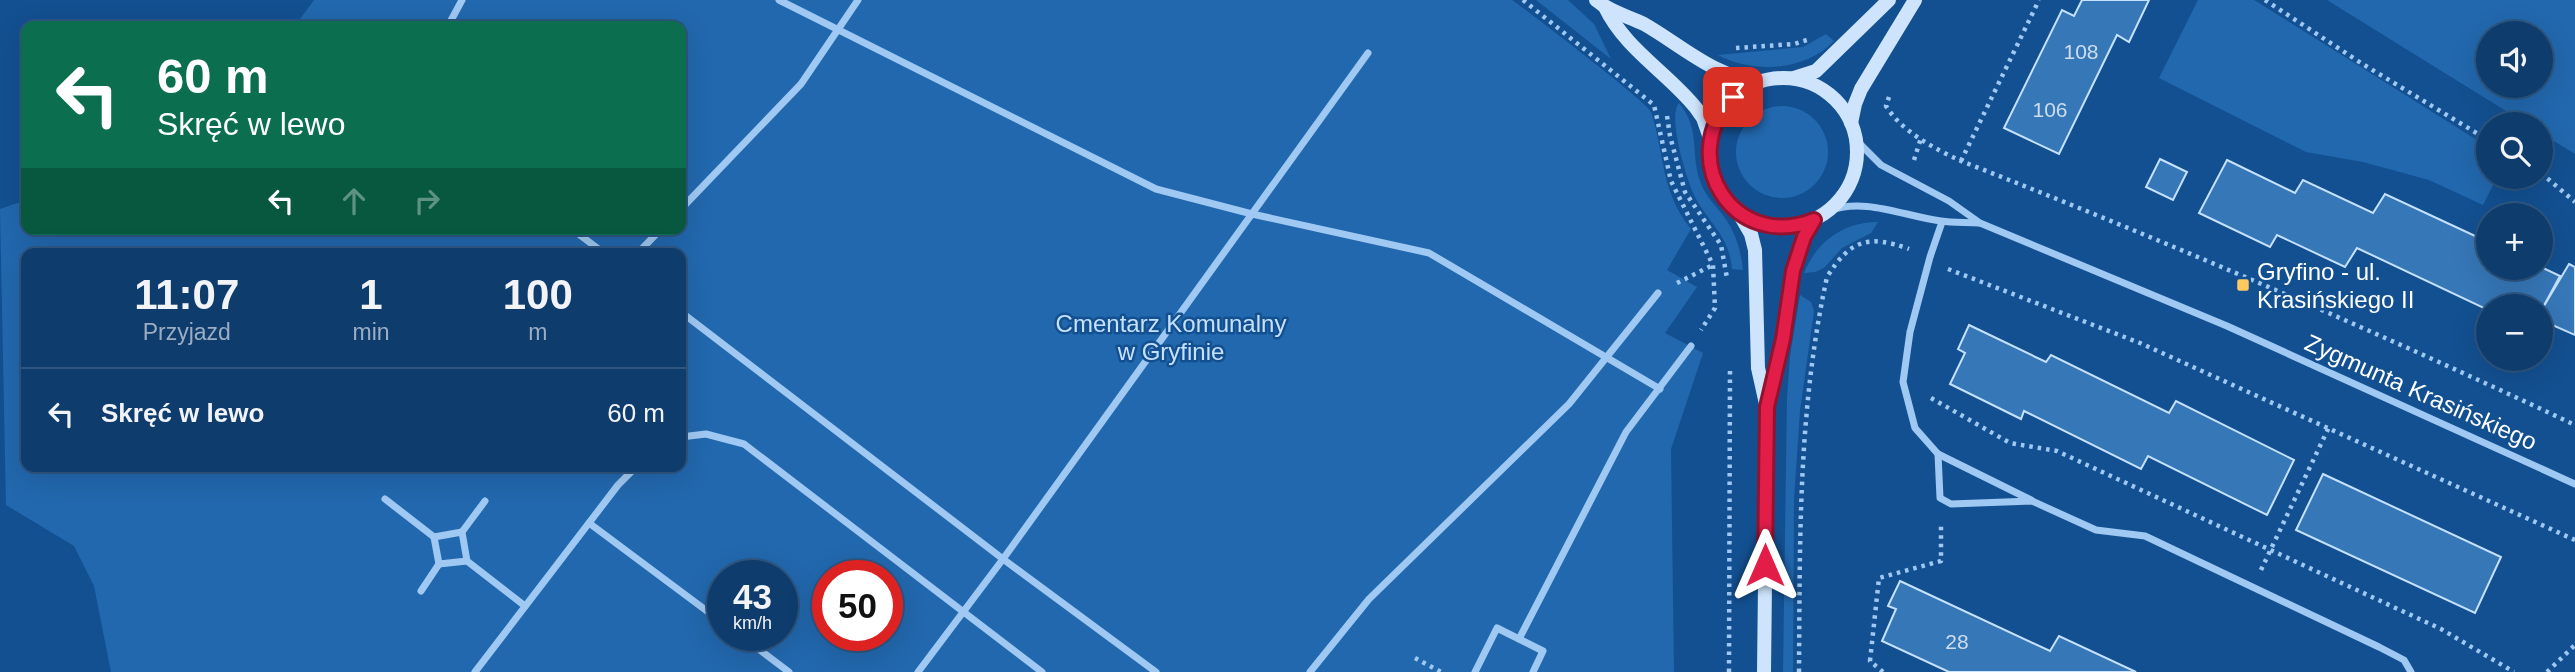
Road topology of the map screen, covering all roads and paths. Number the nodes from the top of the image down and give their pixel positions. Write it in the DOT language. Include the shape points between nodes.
graph roads {
  1 [pos="462,0"];
  2 [pos="779,0"];
  3 [pos="858,0"];
  4 [pos="1524,0"];
  5 [pos="1889,0"];
  6 [pos="1915,0"];
  7 [pos="2039,0"];
  8 [pos="2265,0"];
  9 [pos="1600,4"];
  10 [pos="451,21"];
  11 [pos="840,30"];
  12 [pos="1815,36"];
  13 [pos="1368,54"];
  14 [pos="1706,63"];
  15 [pos="1794,78"];
  16 [pos="1759,82"];
  17 [pos="1681,91"];
  18 [pos="1890,92"];
  19 [pos="1851,123"];
  20 [pos="2476,133"];
  21 [pos="1710,138"];
  22 [pos="1856,140"];
  23 [pos="1961,161"];
  24 [pos="2553,183"];
  25 [pos="2575,202"];
  26 [pos="686,204"];
  27 [pos="1737,211"];
  28 [pos="1828,211"];
  29 [pos="1252,214"];
  30 [pos="1814,220"];
  31 [pos="1942,222"];
  32 [pos="1980,223"];
  33 [pos="580,235"];
  34 [pos="655,235"];
  35 [pos="597,248"];
  36 [pos="644,248"];
  37 [pos="1930,257"];
  38 [pos="1713,265"];
  39 [pos="1950,271"];
  40 [pos="1728,282"];
  41 [pos="1945,282"];
  42 [pos="1658,293"];
  43 [pos="1715,309"];
  44 [pos="686,316"];
  45 [pos="1691,346"];
  46 [pos="1605,358"];
  47 [pos="1729,358"];
  48 [pos="1660,389"];
  49 [pos="1920,392"];
  50 [pos="1767,407"];
  51 [pos="2575,425"];
  52 [pos="2329,427"];
  53 [pos="686,436"];
  54 [pos="1938,454"];
  55 [pos="631,472"];
  56 [pos="2575,484"];
  57 [pos="1940,498"];
  58 [pos="385,499"];
  59 [pos="2032,500"];
  60 [pos="485,502"];
  61 [pos="589,523"];
  62 [pos="462,532"];
  63 [pos="435,537"];
  64 [pos="2575,540"];
  65 [pos="2270,550"];
  66 [pos="1003,559"];
  67 [pos="467,561"];
  68 [pos="439,564"];
  69 [pos="2253,586"];
  70 [pos="421,591"];
  71 [pos="525,607"];
  72 [pos="707,611"];
  73 [pos="963,612"];
  74 [pos="1519,639"];
  75 [pos="2575,645"];
  76 [pos="761,651"];
  77 [pos="1415,658"];
  78 [pos="475,672"];
  79 [pos="789,672"];
  80 [pos="918,672"];
  81 [pos="1042,672"];
  82 [pos="1156,672"];
  83 [pos="1310,672"];
  84 [pos="1441,672"];
  85 [pos="1475,672"];
  86 [pos="1533,672"];
  87 [pos="1729,672"];
  88 [pos="1764,672"];
  89 [pos="1799,672"];
  90 [pos="1883,672"];
  91 [pos="2411,672"];
  92 [pos="2514,672"];
  93 [pos="2547,672"];
  1 -- 10 [label="street"];
  2 -- 11 [label="street"];
  3 -- 11 [label="street"];
  4 -- 38 [label="path" via="1654,105 1671,181"];
  5 -- 15 [label="main road" via="1816,71"];
  6 -- 19 [label="main road" via="1861,89"];
  7 -- 23 [label="path"];
  8 -- 20 [label="path"];
  9 -- 14 [label="main road" via="1642,23"];
  9 -- 17 [label="main road" via="1629,42"];
  11 -- 26 [label="street" via="801,84"];
  11 -- 29 [label="street" via="1156,189"];
  12 -- 14 [label="path" via="1794,44 1720,46"];
  13 -- 29 [label="street"];
  14 -- 16 [label="main road" via="1738,79"];
  15 -- 16 [label="main road"];
  15 -- 19 [label="main road" via="1828,92"];
  16 -- 21 [label="main road" via="1726,104"];
  17 -- 21 [label="main road" via="1703,118"];
  17 -- 40 [label="path" via="1667,105 1670,136 1685,192 1721,245"];
  18 -- 23 [label="path" via="1886,106 1893,116 1938,150"];
  19 -- 22 [label="main road"];
  21 -- 27 [label="main road" via="1713,178"];
  22 -- 28 [label="main road" via="1853,176"];
  22 -- 32 [label="street, Zygmunta Krasińskiego" via="1881,166 1949,201"];
  23 -- 51 [label="path" via="2108,218"];
  24 -- 25 [label="path"];
  27 -- 30 [label="main road" via="1756,222 1777,226"];
  27 -- 50 [label="main road" via="1755,250 1758,368"];
  28 -- 30 [label="main road"];
  28 -- 31 [label="street, Zygmunta Krasińskiego" via="1867,206"];
  29 -- 46 [label="street" via="1429,253"];
  29 -- 66 [label="street"];
  30 -- 50 [label="main road" via="1793,271"];
  31 -- 32 [label="street, Zygmunta Krasińskiego"];
  31 -- 37 [label="street"];
  32 -- 56 [label="street, Zygmunta Krasińskiego" via="2227,326"];
  33 -- 35 [label="street"];
  34 -- 36 [label="street"];
  37 -- 39 [label="path"];
  37 -- 54 [label="street" via="1910,332 1903,382 1915,428"];
  37 -- 89 [label="path" via="1885,240 1865,242 1848,250 1826,277 1805,412"];
  38 -- 42 [label="path"];
  38 -- 43 [label="path"];
  39 -- 41 [label="path"];
  39 -- 52 [label="path" via="2140,343"];
  42 -- 46 [label="street"];
  44 -- 66 [label="street"];
  45 -- 48 [label="street"];
  46 -- 48 [label="street"];
  46 -- 83 [label="street" via="1569,404 1369,599"];
  47 -- 87 [label="path"];
  48 -- 74 [label="street" via="1626,432"];
  49 -- 65 [label="path" via="2010,443 2057,451"];
  50 -- 88 [label="main road"];
  52 -- 64 [label="path"];
  52 -- 65 [label="path"];
  53 -- 73 [label="street" via="706,434 744,444"];
  54 -- 57 [label="street"];
  54 -- 59 [label="street"];
  55 -- 61 [label="street"];
  57 -- 59 [label="street" via="1951,504"];
  57 -- 90 [label="path" via="1941,561 1879,578 1870,661"];
  58 -- 63 [label="street"];
  59 -- 69 [label="street" via="2096,530 2145,536"];
  60 -- 62 [label="street"];
  61 -- 71 [label="street"];
  61 -- 72 [label="street"];
  62 -- 63 [label="street"];
  62 -- 67 [label="street"];
  63 -- 68 [label="street"];
  65 -- 69 [label="path"];
  65 -- 92 [label="path" via="2441,629"];
  66 -- 73 [label="street"];
  66 -- 82 [label="street"];
  67 -- 68 [label="street"];
  67 -- 71 [label="street"];
  68 -- 70 [label="street"];
  69 -- 91 [label="street" via="2404,660"];
  71 -- 78 [label="street"];
  73 -- 80 [label="street"];
  73 -- 81 [label="street"];
  74 -- 85 [label="street" via="1497,628"];
  74 -- 86 [label="street" via="1543,651"];
  75 -- 93 [label="path"];
  76 -- 79 [label="street"];
  77 -- 84 [label="path"];
}
